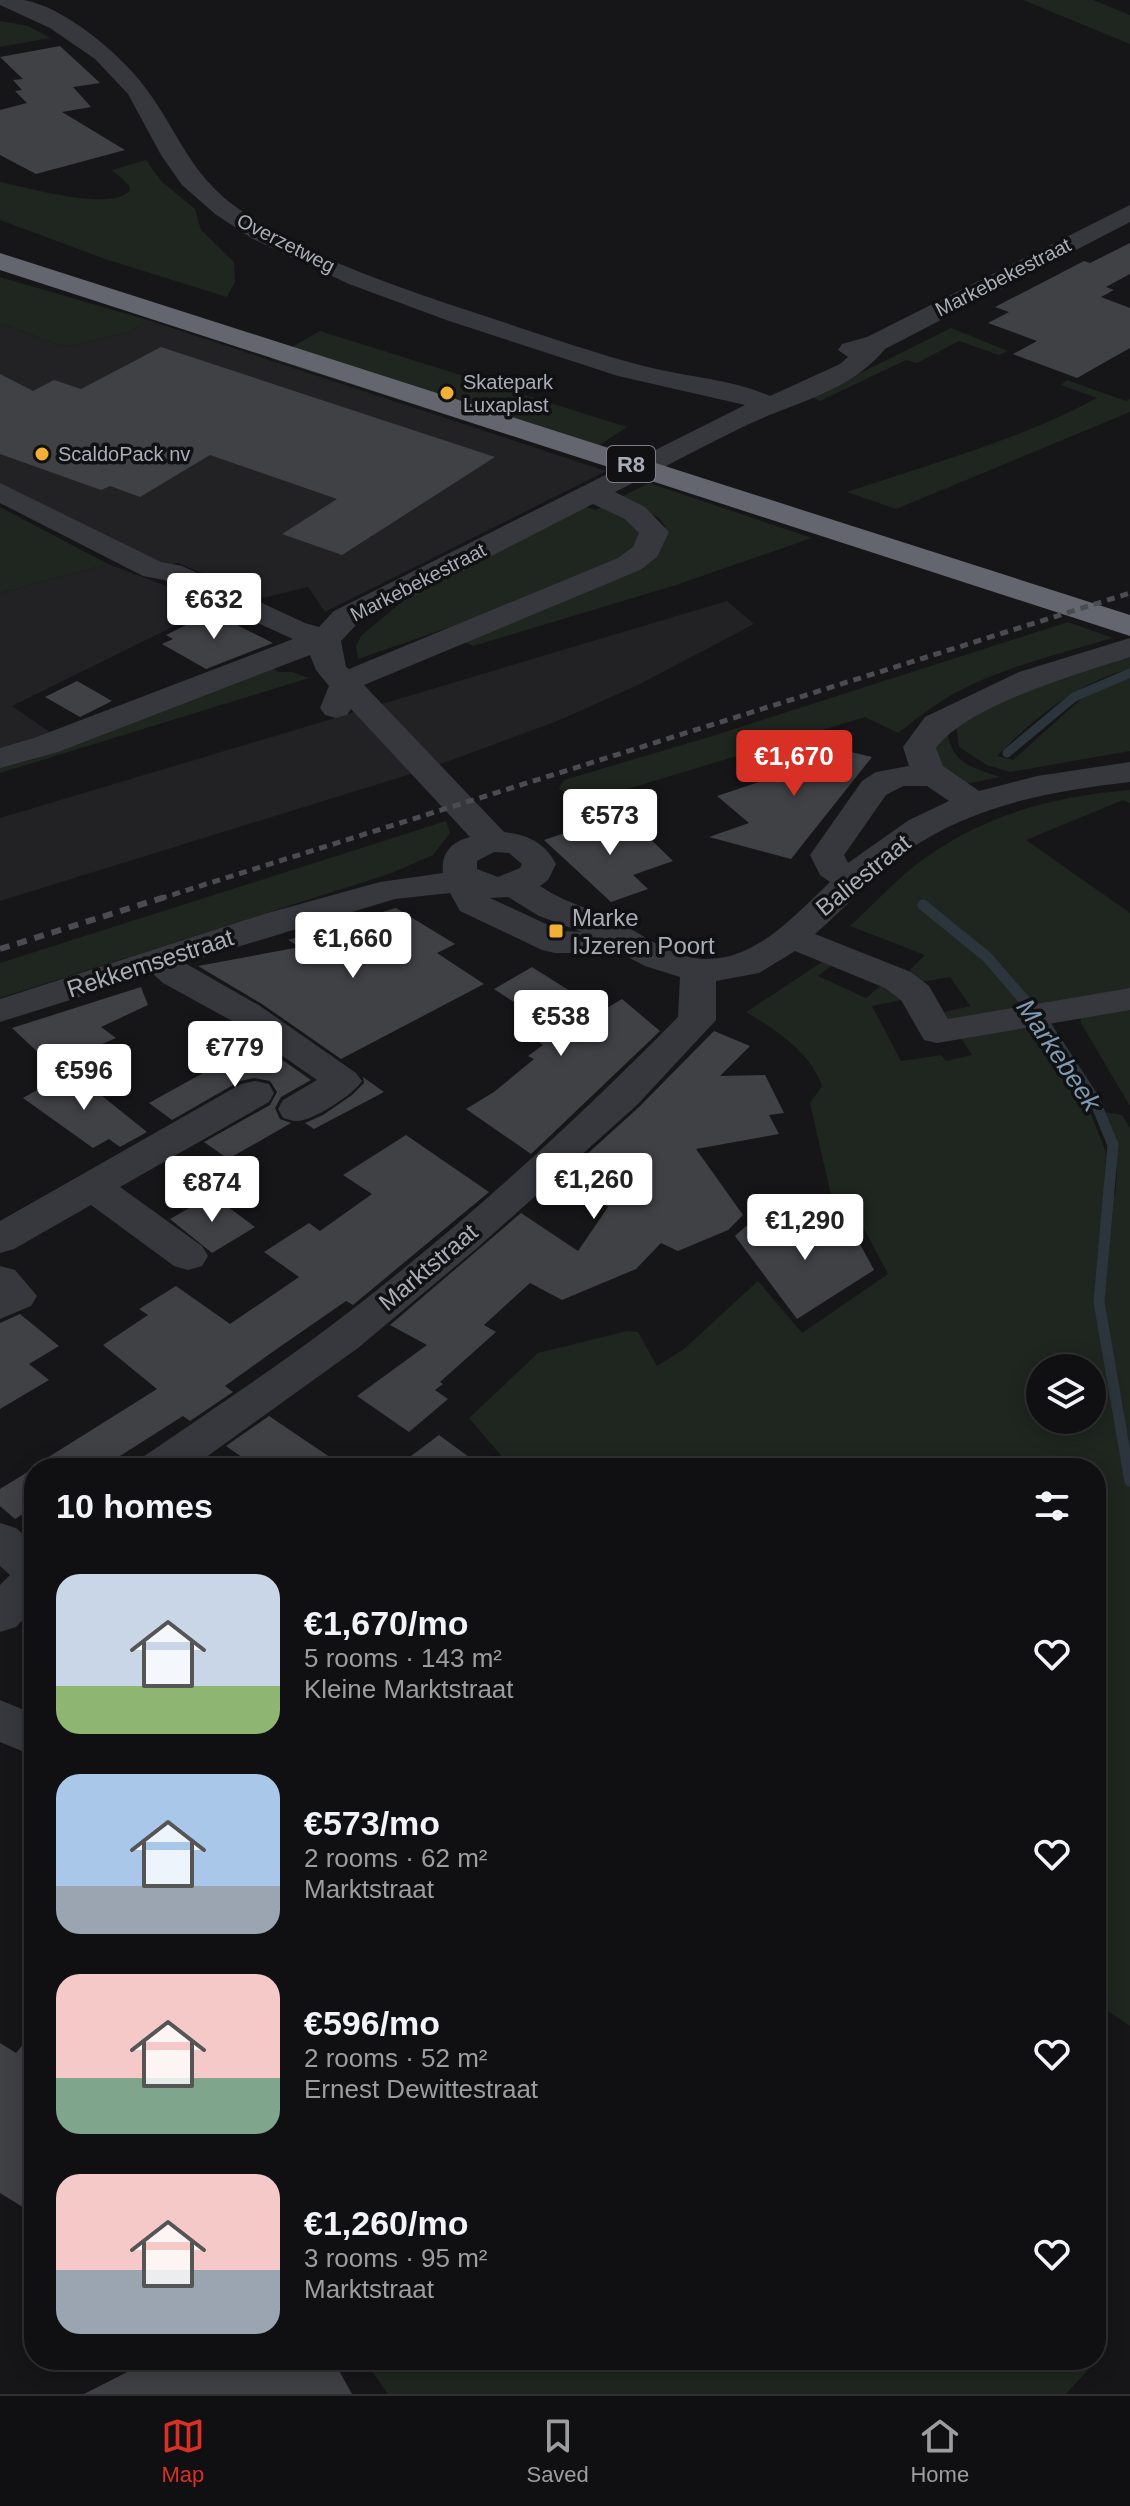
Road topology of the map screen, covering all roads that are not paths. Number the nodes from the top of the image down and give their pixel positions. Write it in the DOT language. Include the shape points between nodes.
graph roads {
  1 [pos="5,0"];
  2 [pos="1130,212"];
  3 [pos="1095,230"];
  4 [pos="0,235"];
  5 [pos="1130,240"];
  6 [pos="0,261"];
  7 [pos="146,295"];
  8 [pos="756,408"];
  9 [pos="0,492"];
  10 [pos="592,492"];
  11 [pos="1130,600"];
  12 [pos="1130,626"];
  13 [pos="325,638"];
  14 [pos="1130,647"];
  15 [pos="334,713"];
  16 [pos="0,758"];
  17 [pos="1130,772"];
  18 [pos="935,776"];
  19 [pos="973,802"];
  20 [pos="494,842"];
  21 [pos="463,873"];
  22 [pos="526,879"];
  23 [pos="852,880"];
  24 [pos="788,936"];
  25 [pos="628,942"];
  26 [pos="159,959"];
  27 [pos="698,969"];
  28 [pos="1130,999"];
  29 [pos="0,1011"];
  30 [pos="255,1093"];
  31 [pos="297,1109"];
  32 [pos="92,1186"];
  33 [pos="0,1239"];
  34 [pos="188,1256"];
  35 [pos="0,1280"];
  36 [pos="0,1305"];
  37 [pos="172,1458"];
  38 [pos="0,1540"];
  39 [pos="24,1561"];
  40 [pos="24,1589"];
  41 [pos="0,1614"];
  42 [pos="0,1719"];
  43 [pos="24,1732"];
  1 -- 8 [label="street, Overzetweg" via="92,42 145,103 191,183 219,208 263,234 370,283 474,321"];
  2 -- 3 [label="street, Markebekestraat"];
  3 -- 5 [label="street"];
  3 -- 8 [label="street, Markebekestraat" via="876,343 848,370"];
  4 -- 7 [label="highway, R8"];
  6 -- 7 [label="highway, R8"];
  7 -- 11 [label="highway, R8"];
  7 -- 12 [label="highway, R8"];
  8 -- 10 [label="street, Markebekestraat"];
  9 -- 13 [label="street" via="154,570 171,572 294,630"];
  10 -- 13 [label="street, Markebekestraat" via="345,618"];
  10 -- 15 [label="street" via="647,522 654,532 646,551 629,564 347,681"];
  13 -- 16 [label="street"];
  13 -- 20 [label="street, Markebekestraat" via="322,648 332,670"];
  14 -- 18 [label="street" via="1030,679 937,724 919,747"];
  17 -- 19 [label="street, Baliestraat"];
  18 -- 19 [label="street"];
  18 -- 23 [label="street" via="882,779 874,788 827,855 834,871"];
  19 -- 23 [label="street, Baliestraat" via="895,844"];
  20 -- 21 [label="street" via="464,852"];
  20 -- 22 [label="street" via="526,847 535,855 539,864"];
  21 -- 22 [label="street" via="490,888"];
  21 -- 25 [label="street" via="473,903 555,942"];
  21 -- 26 [label="street, Rekkemsestraat"];
  22 -- 25 [label="street" via="538,902"];
  23 -- 24 [label="street, Baliestraat"];
  24 -- 27 [label="street, Baliestraat" via="754,962"];
  24 -- 28 [label="street" via="898,980 916,994 937,1032"];
  25 -- 27 [label="street" via="669,963"];
  26 -- 29 [label="street, Rekkemsestraat"];
  26 -- 31 [label="street" via="343,1081"];
  27 -- 37 [label="street, Marktstraat" via="697,1020 623,1096 343,1338"];
  30 -- 32 [label="street"];
  32 -- 33 [label="street"];
  32 -- 34 [label="street"];
  35 -- 36 [label="street" via="16,1296"];
  38 -- 39 [label="street"];
  40 -- 41 [label="street"];
  42 -- 43 [label="street"];
}
